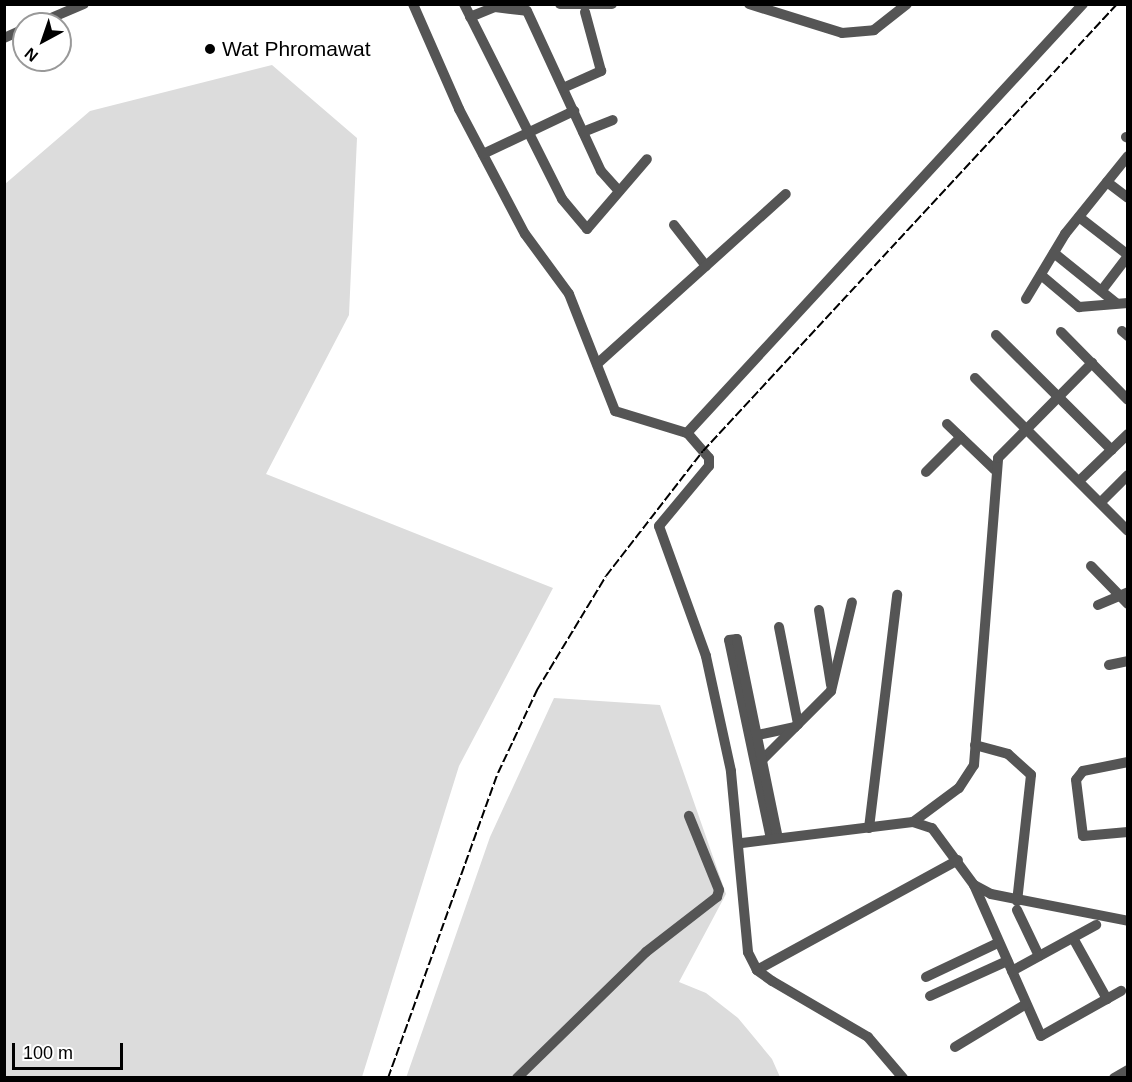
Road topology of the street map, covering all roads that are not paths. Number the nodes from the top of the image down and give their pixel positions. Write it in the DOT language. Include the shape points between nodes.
graph roads {
  1 [pos="84,4"];
  2 [pos="413,4"];
  3 [pos="464,4"];
  4 [pos="560,4"];
  5 [pos="612,4"];
  6 [pos="749,4"];
  7 [pos="907,4"];
  8 [pos="1083,4"];
  9 [pos="65,12"];
  10 [pos="585,12"];
  11 [pos="470,17"];
  12 [pos="563,88"];
  13 [pos="574,111"];
  14 [pos="613,120"];
  15 [pos="528,132"];
  16 [pos="584,132"];
  17 [pos="483,154"];
  18 [pos="1128,156"];
  19 [pos="647,159"];
  20 [pos="1107,182"];
  21 [pos="619,191"];
  22 [pos="786,194"];
  23 [pos="1128,198"];
  24 [pos="1079,218"];
  25 [pos="674,225"];
  26 [pos="1054,253"];
  27 [pos="1128,256"];
  28 [pos="706,266"];
  29 [pos="1041,275"];
  30 [pos="1102,290"];
  31 [pos="1026,299"];
  32 [pos="1122,303"];
  33 [pos="1061,332"];
  34 [pos="996,335"];
  35 [pos="1092,363"];
  36 [pos="597,364"];
  37 [pos="975,378"];
  38 [pos="1059,397"];
  39 [pos="1128,400"];
  40 [pos="947,424"];
  41 [pos="1026,430"];
  42 [pos="687,433"];
  43 [pos="1128,434"];
  44 [pos="961,437"];
  45 [pos="1112,450"];
  46 [pos="994,470"];
  47 [pos="926,472"];
  48 [pos="1128,475"];
  49 [pos="1079,481"];
  50 [pos="1101,502"];
  51 [pos="1128,531"];
  52 [pos="1091,566"];
  53 [pos="897,595"];
  54 [pos="1126,598"];
  55 [pos="852,602"];
  56 [pos="1098,605"];
  57 [pos="819,610"];
  58 [pos="778,627"];
  59 [pos="1128,661"];
  60 [pos="1109,666"];
  61 [pos="742,683"];
  62 [pos="831,692"];
  63 [pos="797,725"];
  64 [pos="753,736"];
  65 [pos="975,745"];
  66 [pos="1128,762"];
  67 [pos="759,763"];
  68 [pos="688,816"];
  69 [pos="913,822"];
  70 [pos="869,828"];
  71 [pos="1128,832"];
  72 [pos="775,838"];
  73 [pos="742,843"];
  74 [pos="958,860"];
  75 [pos="974,885"];
  76 [pos="1017,905"];
  77 [pos="1128,921"];
  78 [pos="1096,925"];
  79 [pos="1073,938"];
  80 [pos="998,943"];
  81 [pos="1039,957"];
  82 [pos="1010,966"];
  83 [pos="757,970"];
  84 [pos="926,977"];
  85 [pos="1124,989"];
  86 [pos="930,996"];
  87 [pos="1107,999"];
  88 [pos="1128,1002"];
  89 [pos="1026,1004"];
  90 [pos="955,1047"];
  91 [pos="1128,1070"];
  92 [pos="524,1076"];
  93 [pos="903,1077"];
  94 [pos="1114,1077"];
  1 -- 9 [label="street"];
  2 -- 17 [label="street"];
  3 -- 11 [label="street"];
  4 -- 5 [label="street"];
  6 -- 7 [label="street" via="842,33 874,30"];
  8 -- 42 [label="street"];
  10 -- 12 [label="street" via="601,71"];
  11 -- 12 [label="street" via="489,8 527,10"];
  11 -- 15 [label="street"];
  12 -- 13 [label="street"];
  13 -- 15 [label="street"];
  13 -- 16 [label="street"];
  14 -- 16 [label="street"];
  15 -- 17 [label="street"];
  15 -- 21 [label="street" via="562,200 587,228"];
  16 -- 21 [label="street" via="601,171"];
  17 -- 36 [label="street" via="525,234 569,294"];
  18 -- 20 [label="street"];
  19 -- 21 [label="street"];
  20 -- 23 [label="street"];
  20 -- 24 [label="street"];
  22 -- 28 [label="street"];
  24 -- 26 [label="street"];
  24 -- 27 [label="street"];
  25 -- 28 [label="street"];
  26 -- 29 [label="street"];
  26 -- 30 [label="street"];
  27 -- 30 [label="street"];
  28 -- 36 [label="street"];
  29 -- 31 [label="street"];
  29 -- 32 [label="street" via="1079,306"];
  30 -- 32 [label="street"];
  33 -- 35 [label="street"];
  34 -- 38 [label="street"];
  35 -- 38 [label="street"];
  35 -- 39 [label="street"];
  36 -- 42 [label="street" via="615,411"];
  37 -- 41 [label="street"];
  38 -- 41 [label="street"];
  38 -- 45 [label="street"];
  40 -- 44 [label="street"];
  41 -- 46 [label="street" via="998,458"];
  41 -- 49 [label="street"];
  42 -- 73 [label="street" via="709,458 709,466 659,526 706,656"];
  43 -- 45 [label="street"];
  44 -- 46 [label="street"];
  44 -- 47 [label="street"];
  45 -- 49 [label="street"];
  46 -- 65 [label="street"];
  48 -- 50 [label="street"];
  49 -- 50 [label="street"];
  50 -- 51 [label="street"];
  52 -- 54 [label="street"];
  53 -- 70 [label="street"];
  54 -- 56 [label="street"];
  55 -- 62 [label="street"];
  57 -- 62 [label="street"];
  58 -- 63 [label="street"];
  59 -- 60 [label="street"];
  61 -- 64 [label="street"];
  62 -- 63 [label="street"];
  63 -- 64 [label="street"];
  63 -- 67 [label="street"];
  64 -- 67 [label="street"];
  65 -- 69 [label="street" via="969,777"];
  65 -- 76 [label="street" via="1008,754 1031,775"];
  66 -- 71 [label="street" via="1083,771 1076,780 1083,836"];
  67 -- 72 [label="street"];
  68 -- 92 [label="street" via="719,890 717,897 646,952"];
  69 -- 70 [label="street"];
  69 -- 74 [label="street" via="932,828"];
  70 -- 72 [label="street"];
  72 -- 73 [label="street"];
  73 -- 83 [label="street" via="743,915"];
  74 -- 75 [label="street"];
  74 -- 83 [label="street"];
  75 -- 76 [label="street"];
  75 -- 80 [label="street"];
  76 -- 77 [label="street"];
  76 -- 81 [label="street"];
  78 -- 79 [label="street"];
  79 -- 81 [label="street"];
  79 -- 87 [label="street"];
  80 -- 82 [label="street"];
  80 -- 84 [label="street"];
  81 -- 82 [label="street"];
  82 -- 86 [label="street"];
  82 -- 89 [label="street"];
  83 -- 93 [label="street" via="868,1037"];
  85 -- 87 [label="street"];
  85 -- 88 [label="street"];
  87 -- 89 [label="street" via="1041,1036"];
  89 -- 90 [label="street"];
  91 -- 94 [label="street"];
}
